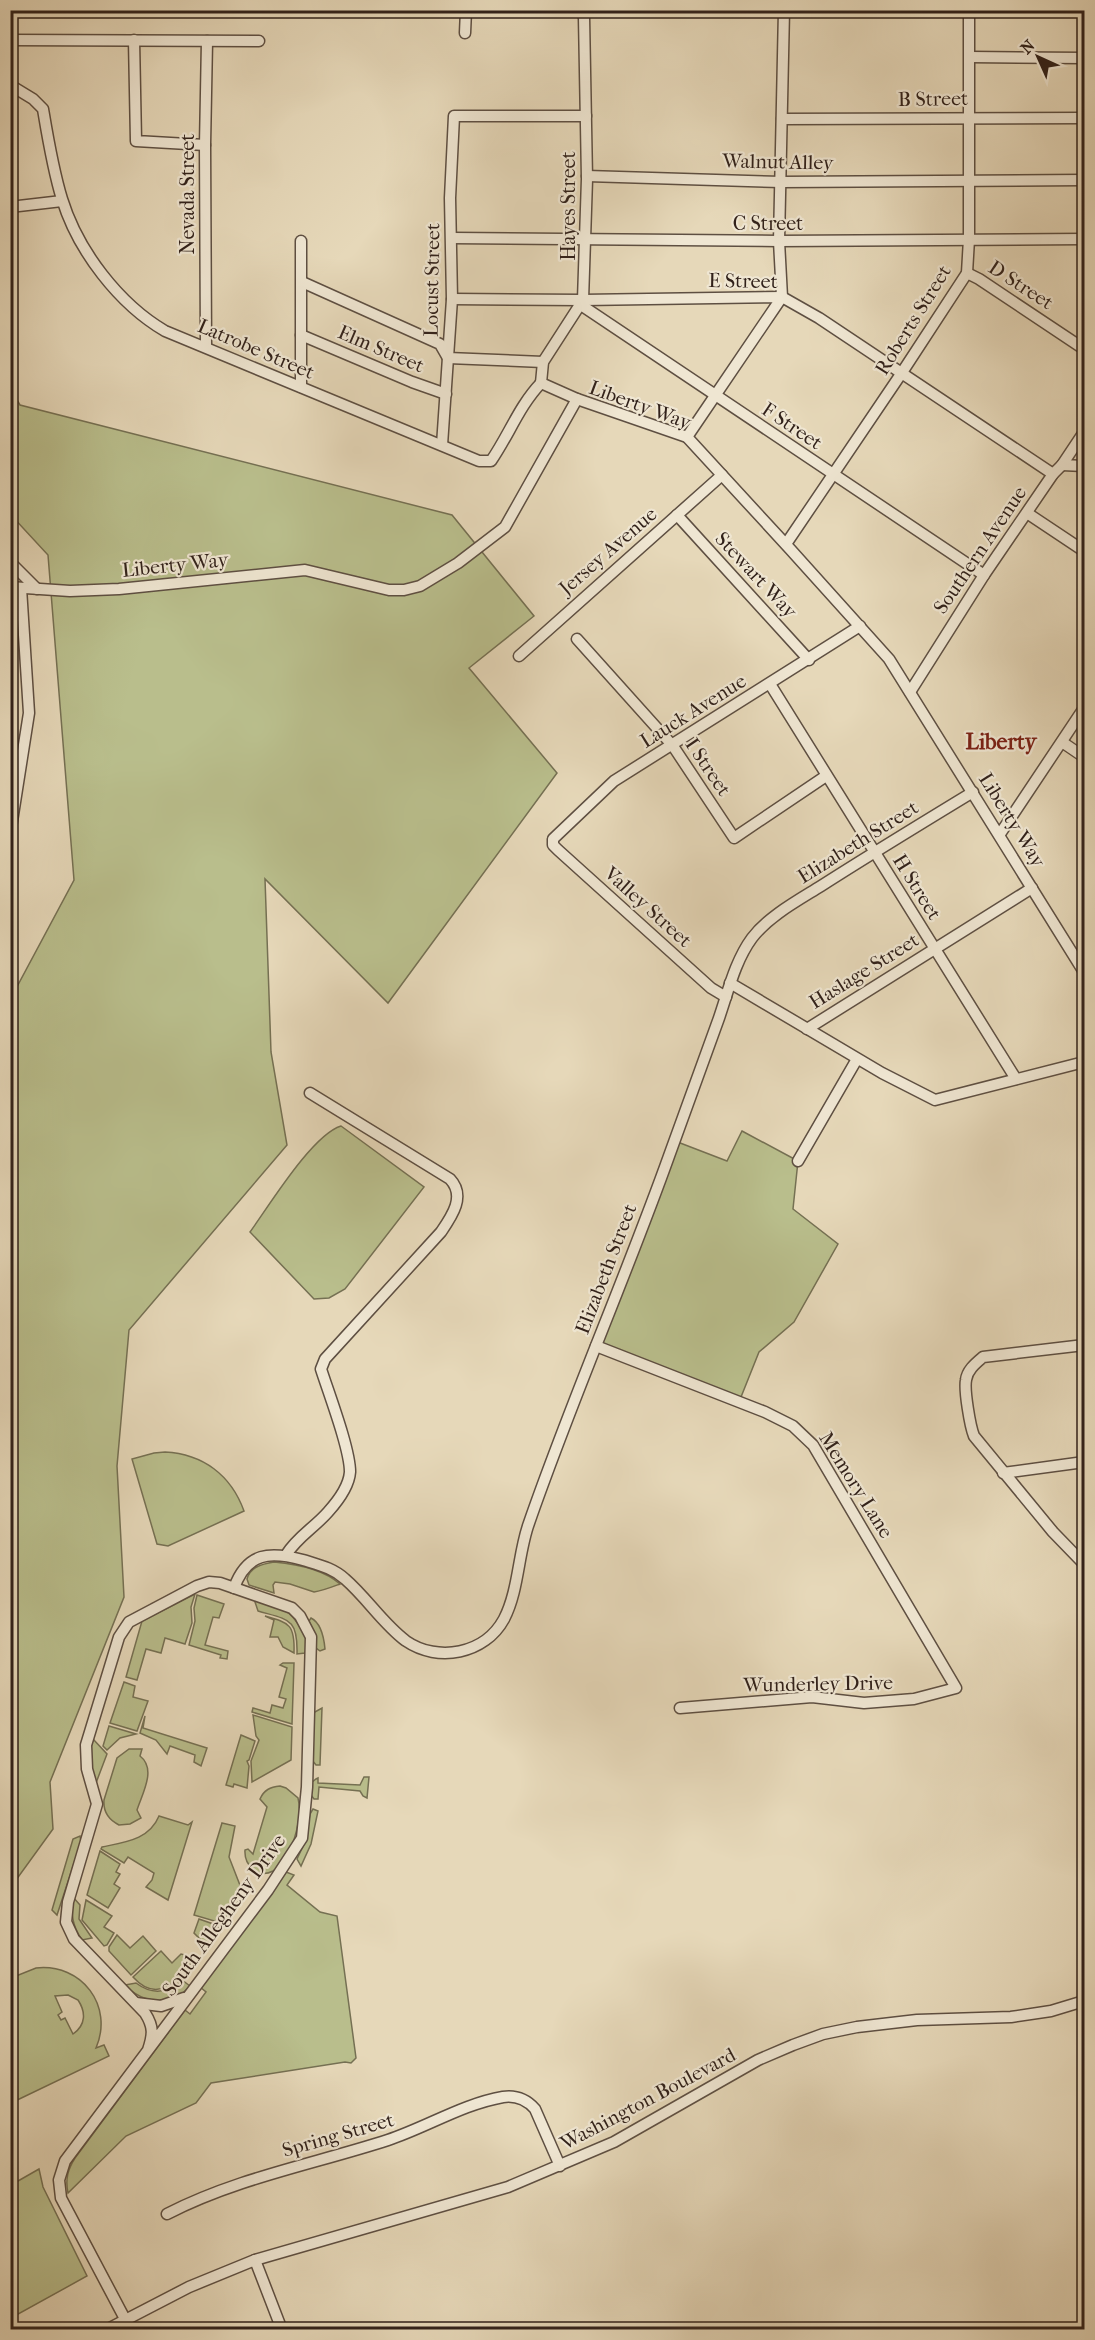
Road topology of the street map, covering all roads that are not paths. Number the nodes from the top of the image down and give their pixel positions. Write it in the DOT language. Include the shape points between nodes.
graph roads {
  1 [pos="466,10"];
  2 [pos="784,10"];
  3 [pos="969,10"];
  4 [pos="582,14"];
  5 [pos="465,33"];
  6 [pos="10,40"];
  7 [pos="134,40"];
  8 [pos="207,41"];
  9 [pos="259,41"];
  10 [pos="970,57"];
  11 [pos="1084,58"];
  12 [pos="10,85"];
  13 [pos="586,117"];
  14 [pos="970,117"];
  15 [pos="1084,118"];
  16 [pos="782,119"];
  17 [pos="205,146"];
  18 [pos="587,176"];
  19 [pos="969,180"];
  20 [pos="1084,180"];
  21 [pos="780,182"];
  22 [pos="62,201"];
  23 [pos="10,207"];
  24 [pos="452,238"];
  25 [pos="969,239"];
  26 [pos="1084,239"];
  27 [pos="585,240"];
  28 [pos="301,241"];
  29 [pos="779,241"];
  30 [pos="967,273"];
  31 [pos="302,282"];
  32 [pos="782,297"];
  33 [pos="452,299"];
  34 [pos="582,303"];
  35 [pos="302,335"];
  36 [pos="206,346"];
  37 [pos="1084,349"];
  38 [pos="448,358"];
  39 [pos="543,362"];
  40 [pos="901,374"];
  41 [pos="541,383"];
  42 [pos="302,387"];
  43 [pos="446,394"];
  44 [pos="715,395"];
  45 [pos="577,399"];
  46 [pos="1084,432"];
  47 [pos="687,437"];
  48 [pos="442,444"];
  49 [pos="1062,465"];
  50 [pos="1084,466"];
  51 [pos="1053,474"];
  52 [pos="722,475"];
  53 [pos="833,475"];
  54 [pos="1027,513"];
  55 [pos="677,514"];
  56 [pos="786,544"];
  57 [pos="1084,551"];
  58 [pos="10,562"];
  59 [pos="984,575"];
  60 [pos="16,587"];
  61 [pos="37,589"];
  62 [pos="860,626"];
  63 [pos="576,639"];
  64 [pos="519,656"];
  65 [pos="809,660"];
  66 [pos="770,684"];
  67 [pos="910,692"];
  68 [pos="1084,708"];
  69 [pos="1062,742"];
  70 [pos="673,746"];
  71 [pos="1084,757"];
  72 [pos="826,776"];
  73 [pos="973,792"];
  74 [pos="10,834"];
  75 [pos="1000,834"];
  76 [pos="553,838"];
  77 [pos="873,852"];
  78 [pos="1032,888"];
  79 [pos="934,948"];
  80 [pos="1084,972"];
  81 [pos="730,983"];
  82 [pos="726,997"];
  83 [pos="807,1029"];
  84 [pos="857,1059"];
  85 [pos="1084,1062"];
  86 [pos="1016,1079"];
  87 [pos="310,1092"];
  88 [pos="798,1161"];
  89 [pos="1084,1345"];
  90 [pos="596,1346"];
  91 [pos="1084,1461"];
  92 [pos="1003,1473"];
  93 [pos="286,1556"];
  94 [pos="1084,1564"];
  95 [pos="234,1588"];
  96 [pos="956,1688"];
  97 [pos="680,1708"];
  98 [pos="187,1997"];
  99 [pos="1084,2001"];
  100 [pos="135,2002"];
  101 [pos="148,2050"];
  102 [pos="560,2166"];
  103 [pos="167,2214"];
  104 [pos="255,2260"];
  105 [pos="125,2319"];
  106 [pos="106,2330"];
  107 [pos="282,2330"];
  1 -- 5 [label="street"];
  2 -- 16 [label="street"];
  3 -- 10 [label="street, Roberts Street"];
  4 -- 13 [label="street, Hayes Street"];
  6 -- 7 [label="street"];
  7 -- 8 [label="street"];
  7 -- 17 [label="street" via="136,141"];
  8 -- 9 [label="street"];
  8 -- 17 [label="street, Nevada Street"];
  10 -- 11 [label="street"];
  10 -- 14 [label="street, Roberts Street"];
  12 -- 22 [label="street, Latrobe Street" via="43,109"];
  13 -- 18 [label="street, Hayes Street"];
  13 -- 24 [label="street, Locust Street" via="454,116"];
  14 -- 15 [label="street, B Street"];
  14 -- 16 [label="street, B Street"];
  14 -- 19 [label="street, Roberts Street"];
  16 -- 21 [label="street"];
  17 -- 36 [label="street, Nevada Street"];
  18 -- 21 [label="street, Walnut Alley"];
  18 -- 27 [label="street, Hayes Street"];
  19 -- 20 [label="street, Walnut Alley"];
  19 -- 21 [label="street, Walnut Alley"];
  19 -- 25 [label="street, Roberts Street"];
  21 -- 29 [label="street"];
  22 -- 23 [label="street"];
  22 -- 36 [label="street, Latrobe Street" via="93,261 143,318"];
  24 -- 27 [label="street, C Street"];
  24 -- 33 [label="street, Locust Street"];
  25 -- 26 [label="street, C Street"];
  25 -- 29 [label="street, C Street"];
  25 -- 30 [label="street, Roberts Street"];
  27 -- 29 [label="street, C Street"];
  27 -- 34 [label="street, Hayes Street"];
  28 -- 31 [label="street"];
  29 -- 32 [label="street"];
  30 -- 37 [label="street, D Street"];
  30 -- 40 [label="street, Roberts Street"];
  31 -- 35 [label="street"];
  31 -- 38 [label="street, Elm Street" via="440,344"];
  32 -- 34 [label="street, E Street"];
  32 -- 40 [label="street, E Street"];
  32 -- 44 [label="street"];
  33 -- 34 [label="street, E Street"];
  33 -- 38 [label="street, Locust Street"];
  34 -- 39 [label="street"];
  34 -- 44 [label="street, F Street"];
  35 -- 42 [label="street"];
  35 -- 43 [label="street, Elm Street"];
  36 -- 42 [label="street, Latrobe Street"];
  38 -- 39 [label="street, Elm Street"];
  38 -- 43 [label="street, Locust Street"];
  39 -- 41 [label="street"];
  40 -- 51 [label="street, E Street"];
  40 -- 53 [label="street, Roberts Street"];
  41 -- 45 [label="street"];
  41 -- 48 [label="street, Latrobe Street" via="528,396 491,461 479,461"];
  42 -- 48 [label="street, Latrobe Street"];
  43 -- 48 [label="street, Locust Street"];
  44 -- 47 [label="street"];
  44 -- 53 [label="street, F Street"];
  45 -- 47 [label="street, Liberty Way"];
  45 -- 61 [label="street, Liberty Way" via="505,527 420,586 389,590 305,570 119,589"];
  46 -- 49 [label="street, Southern Avenue"];
  47 -- 52 [label="street, Liberty Way"];
  49 -- 50 [label="street"];
  49 -- 51 [label="street, Southern Avenue"];
  51 -- 54 [label="street, Southern Avenue"];
  52 -- 55 [label="street, Jersey Avenue"];
  52 -- 56 [label="street, Liberty Way"];
  53 -- 56 [label="street, Roberts Street"];
  53 -- 59 [label="street, F Street"];
  54 -- 57 [label="street"];
  54 -- 59 [label="street, Southern Avenue"];
  55 -- 64 [label="street, Jersey Avenue"];
  55 -- 65 [label="street, Stewart Way"];
  56 -- 62 [label="street, Liberty Way"];
  58 -- 61 [label="street"];
  59 -- 67 [label="street, Southern Avenue"];
  60 -- 61 [label="street, Liberty Way"];
  60 -- 74 [label="street" via="29,713"];
  62 -- 65 [label="street, Lauck Avenue"];
  62 -- 67 [label="street, Liberty Way" via="889,659"];
  63 -- 70 [label="street, I Street"];
  65 -- 66 [label="street, Lauck Avenue"];
  66 -- 70 [label="street, Lauck Avenue"];
  66 -- 72 [label="street, H Street"];
  67 -- 73 [label="street, Liberty Way"];
  68 -- 69 [label="street"];
  69 -- 71 [label="street"];
  69 -- 75 [label="street"];
  70 -- 72 [label="street, I Street" via="734,838"];
  70 -- 76 [label="street, Lauck Avenue" via="614,782"];
  72 -- 77 [label="street, H Street"];
  73 -- 75 [label="street, Liberty Way"];
  73 -- 77 [label="street, Elizabeth Street"];
  75 -- 78 [label="street, Liberty Way"];
  76 -- 82 [label="street, Valley Street" via="558,850 711,988"];
  77 -- 79 [label="street, H Street"];
  77 -- 81 [label="street, Elizabeth Street" via="761,928 751,939"];
  78 -- 79 [label="street, Haslage Street"];
  78 -- 80 [label="street, Liberty Way"];
  79 -- 83 [label="street, Haslage Street"];
  79 -- 86 [label="street, H Street"];
  81 -- 82 [label="street, Elizabeth Street"];
  81 -- 83 [label="street"];
  82 -- 90 [label="street, Elizabeth Street"];
  83 -- 84 [label="street"];
  84 -- 86 [label="street" via="935,1100"];
  84 -- 88 [label="street"];
  85 -- 86 [label="street"];
  87 -- 93 [label="street" via="450,1179 458,1196 453,1215 441,1232 325,1359 321,1370 350,1473 327,1514 294,1543"];
  89 -- 92 [label="street" via="983,1357 971,1367 966,1379 971,1428"];
  90 -- 93 [label="street, Elizabeth Street" via="527,1526 503,1620 477,1646 452,1654 418,1647 397,1633 330,1568"];
  90 -- 96 [label="street, Memory Lane" via="793,1426 813,1445"];
  91 -- 92 [label="street"];
  92 -- 94 [label="street"];
  93 -- 95 [label="street" via="261,1557 247,1565"];
  95 -- 98 [label="street, South Allegheny Drive" via="292,1608 311,1637 306,1811 302,1838 292,1856"];
  95 -- 100 [label="street, South Allegheny Drive" via="209,1582 129,1622 119,1637 86,1745 87,1769 97,1804 68,1902 66,1922 74,1939"];
  96 -- 97 [label="street, Wunderley Drive" via="914,1699 864,1703 812,1697"];
  98 -- 100 [label="street" via="161,2006"];
  98 -- 101 [label="street, South Allegheny Drive"];
  99 -- 102 [label="street, Washington Boulevard" via="1051,2012 917,2020 823,2034 758,2061 614,2142"];
  100 -- 101 [label="street, South Allegheny Drive" via="151,2023 153,2034"];
  101 -- 105 [label="street, South Allegheny Drive" via="65,2161 59,2180 62,2198"];
  102 -- 103 [label="street, Spring Street" via="535,2109 519,2098 504,2097 456,2111 386,2140 267,2174"];
  102 -- 104 [label="street, Washington Boulevard" via="508,2187"];
  104 -- 105 [label="street, Washington Boulevard"];
  104 -- 107 [label="street"];
  105 -- 106 [label="street, Washington Boulevard"];
}
